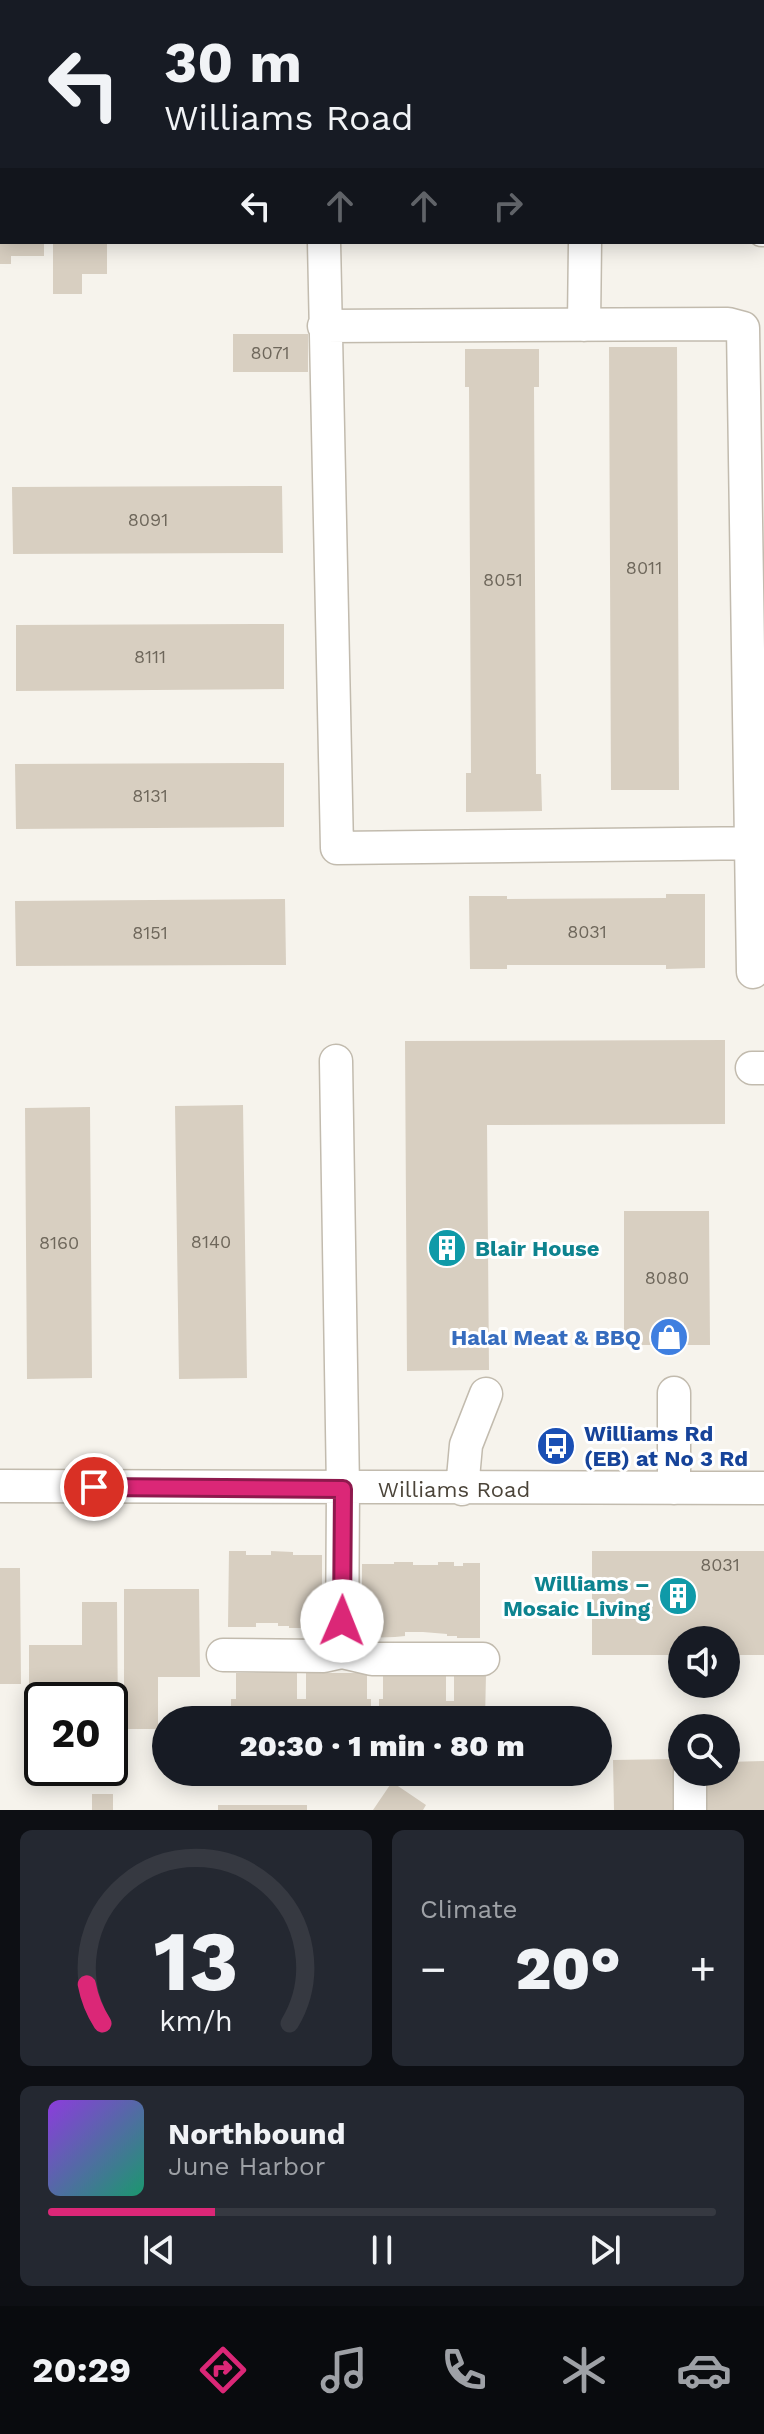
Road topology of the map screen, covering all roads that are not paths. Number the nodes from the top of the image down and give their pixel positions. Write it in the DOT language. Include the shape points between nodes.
graph roads {
  1 [pos="324,244"];
  2 [pos="585,244"];
  3 [pos="584,325"];
  4 [pos="324,326"];
  5 [pos="758,844"];
  6 [pos="753,972"];
  7 [pos="336,1061"];
  8 [pos="674,1393"];
  9 [pos="486,1394"];
  10 [pos="0,1486"];
  11 [pos="674,1488"];
  12 [pos="764,1488"];
  13 [pos="343,1489"];
  14 [pos="462,1489"];
  15 [pos="342,1652"];
  16 [pos="223,1655"];
  17 [pos="483,1659"];
  18 [pos="690,1786"];
  19 [pos="690,1810"];
  1 -- 4 [label="street"];
  2 -- 3 [label="street"];
  3 -- 4 [label="street"];
  3 -- 5 [label="street" via="743,328"];
  4 -- 5 [label="street" via="337,848"];
  5 -- 6 [label="street"];
  7 -- 13 [label="street"];
  8 -- 11 [label="street"];
  9 -- 14 [label="street" via="466,1445"];
  10 -- 13 [label="street, Williams Road"];
  11 -- 12 [label="street, Williams Road"];
  11 -- 14 [label="street, Williams Road"];
  13 -- 14 [label="street, Williams Road"];
  13 -- 15 [label="street"];
  15 -- 16 [label="street"];
  15 -- 17 [label="street" via="372,1659"];
  18 -- 19 [label="street"];
}
